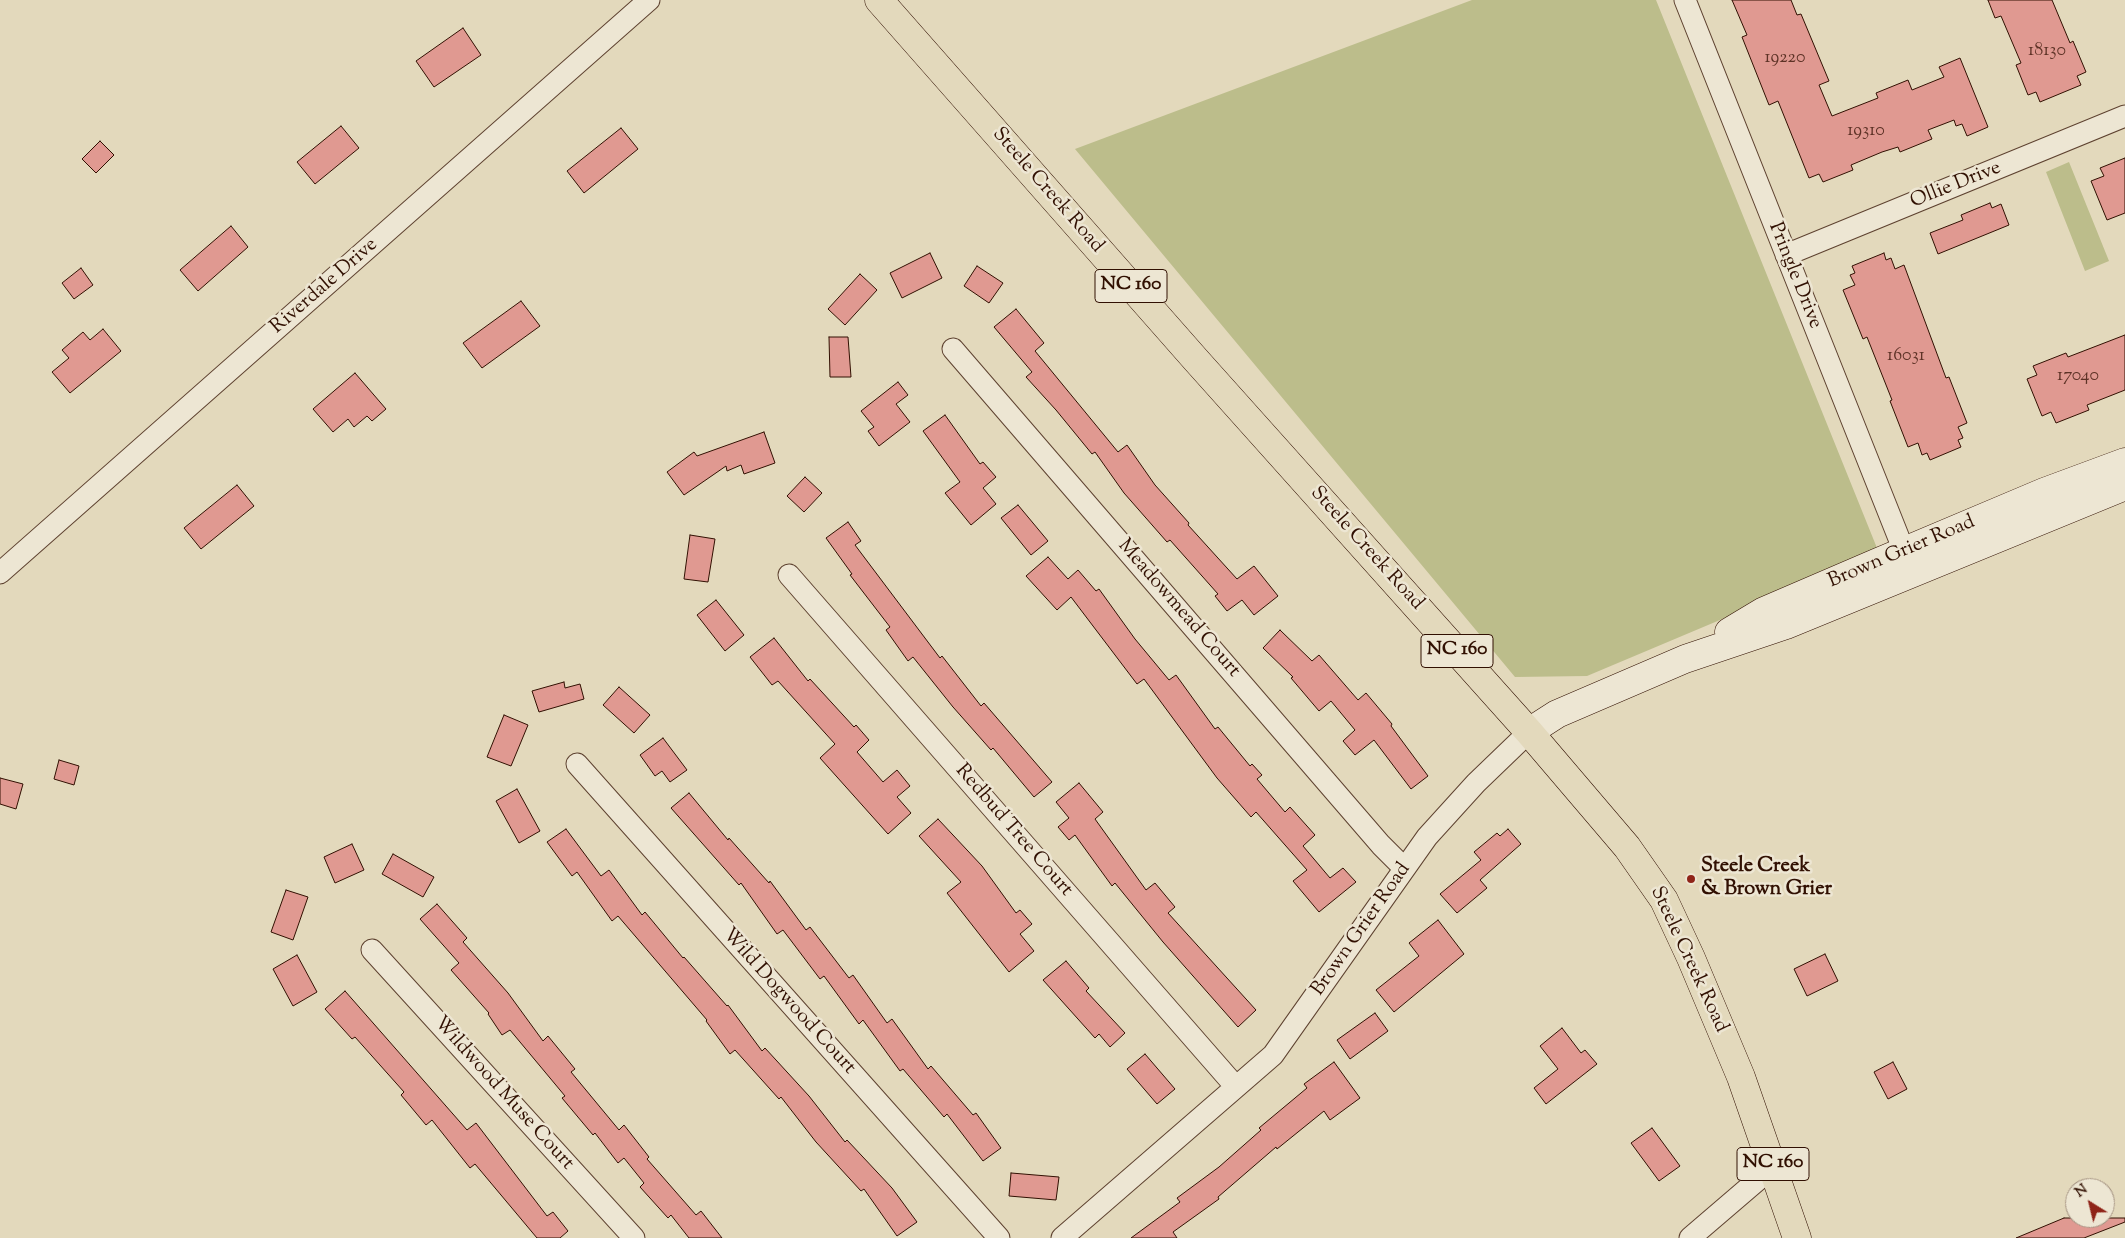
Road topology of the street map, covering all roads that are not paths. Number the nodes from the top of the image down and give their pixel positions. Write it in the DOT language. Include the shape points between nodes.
graph roads {
  1 [pos="649,0"];
  2 [pos="879,0"];
  3 [pos="1685,0"];
  4 [pos="2125,116"];
  5 [pos="1786,255"];
  6 [pos="953,349"];
  7 [pos="2125,462"];
  8 [pos="2125,486"];
  9 [pos="1904,551"];
  10 [pos="0,573"];
  11 [pos="789,575"];
  12 [pos="1685,658"];
  13 [pos="1529,732"];
  14 [pos="578,764"];
  15 [pos="1404,868"];
  16 [pos="372,950"];
  17 [pos="1236,1087"];
  18 [pos="1774,1166"];
  19 [pos="634,1238"];
  20 [pos="999,1238"];
  21 [pos="1062,1238"];
  22 [pos="1690,1238"];
  23 [pos="1797,1238"];
  1 -- 10 [label="street, Riverdale Drive"];
  2 -- 13 [label="main road, Steele Creek Road / NC 160"];
  3 -- 5 [label="street, Pringle Drive"];
  4 -- 5 [label="street, Ollie Drive"];
  5 -- 9 [label="street, Pringle Drive"];
  6 -- 15 [label="street, Meadowmead Court"];
  7 -- 9 [label="main road, Brown Grier Road"];
  8 -- 12 [label="main road, Brown Grier Road" via="1786,626"];
  9 -- 12 [label="main road, Brown Grier Road" via="1764,611"];
  11 -- 17 [label="street, Redbud Tree Court"];
  12 -- 13 [label="main road, Brown Grier Road" via="1557,714"];
  13 -- 15 [label="street, Brown Grier Road" via="1445,816"];
  13 -- 18 [label="main road, Steele Creek Road / NC 160" via="1594,807 1664,900 1712,1006"];
  14 -- 20 [label="street, Wild Dogwood Court"];
  15 -- 17 [label="street, Brown Grier Road" via="1273,1055"];
  16 -- 19 [label="street, Wildwood Muse Court"];
  17 -- 21 [label="street, Brown Grier Road"];
  18 -- 22 [label="street"];
  18 -- 23 [label="main road, Steele Creek Road / NC 160"];
}
